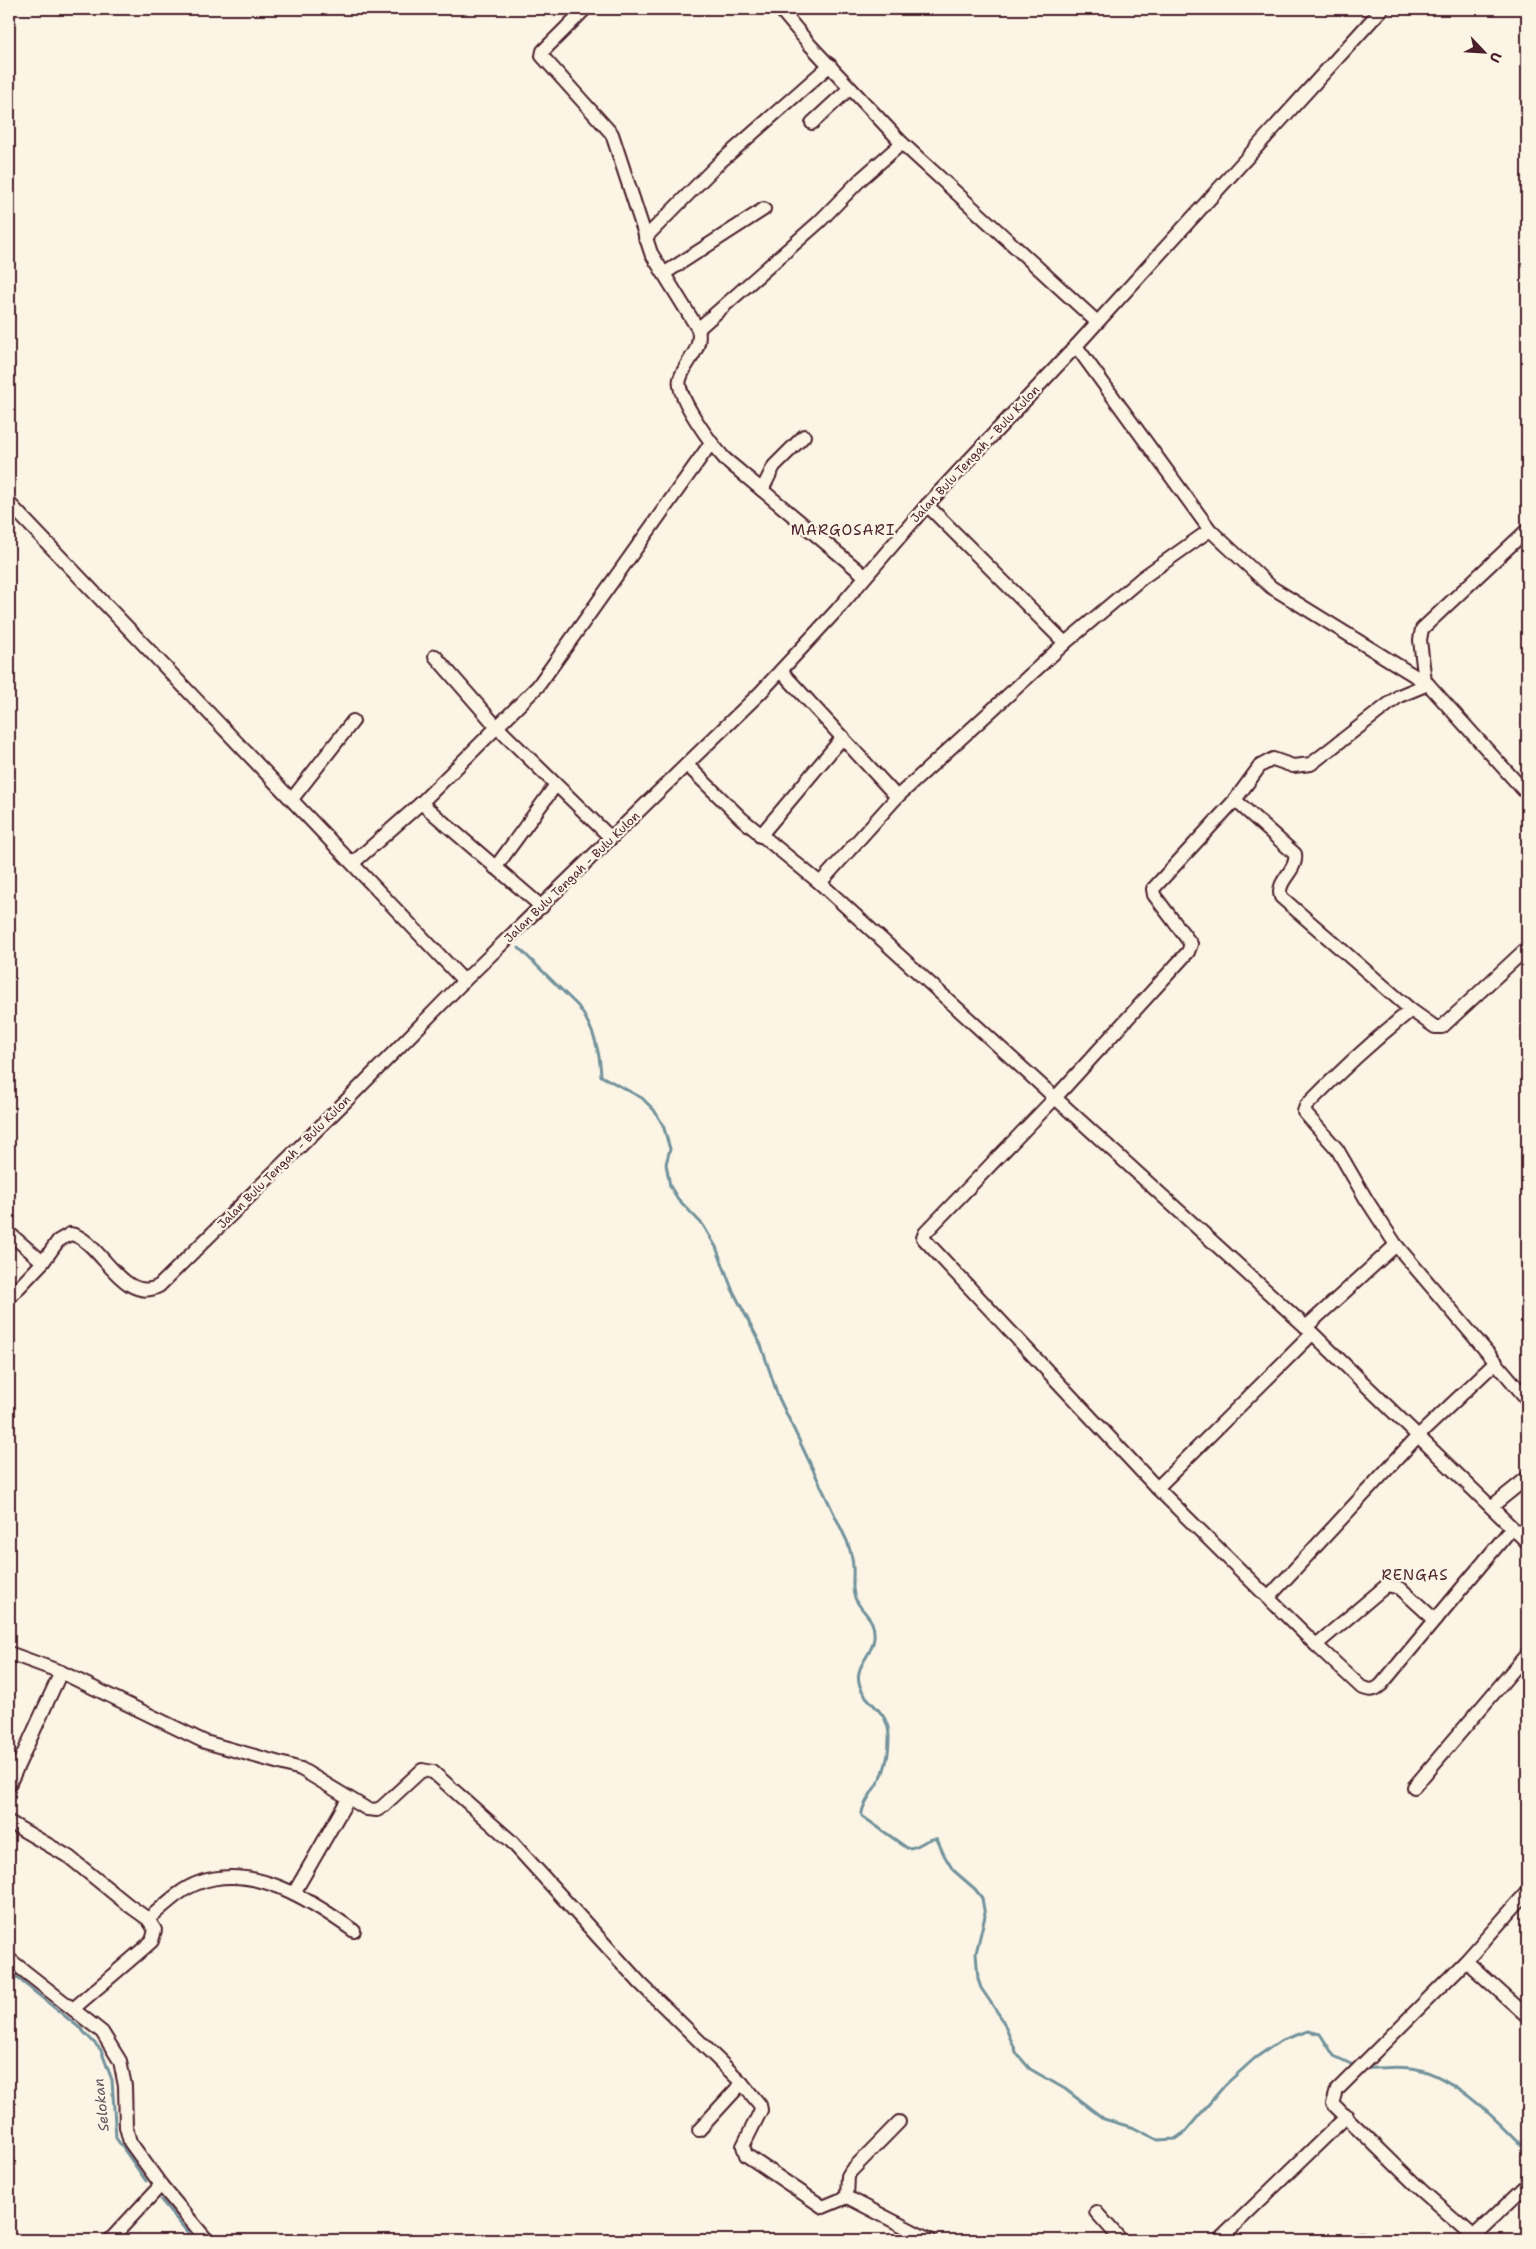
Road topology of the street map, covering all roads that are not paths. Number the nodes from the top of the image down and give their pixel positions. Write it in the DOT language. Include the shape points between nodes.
graph roads {
  1 [pos="585,9"];
  2 [pos="780,9"];
  3 [pos="1382,9"];
  4 [pos="830,65"];
  5 [pos="850,88"];
  6 [pos="812,123"];
  7 [pos="902,143"];
  8 [pos="764,208"];
  9 [pos="645,238"];
  10 [pos="665,273"];
  11 [pos="1097,322"];
  12 [pos="698,329"];
  13 [pos="1076,346"];
  14 [pos="804,436"];
  15 [pos="710,443"];
  16 [pos="762,490"];
  17 [pos="9,502"];
  18 [pos="927,505"];
  19 [pos="1210,530"];
  20 [pos="1527,530"];
  21 [pos="865,576"];
  22 [pos="1065,643"];
  23 [pos="435,656"];
  24 [pos="781,671"];
  25 [pos="1426,683"];
  26 [pos="353,721"];
  27 [pos="496,726"];
  28 [pos="843,737"];
  29 [pos="687,765"];
  30 [pos="555,786"];
  31 [pos="1527,794"];
  32 [pos="897,797"];
  33 [pos="292,799"];
  34 [pos="1234,800"];
  35 [pos="421,804"];
  36 [pos="760,836"];
  37 [pos="611,838"];
  38 [pos="354,863"];
  39 [pos="495,868"];
  40 [pos="820,883"];
  41 [pos="542,907"];
  42 [pos="1527,948"];
  43 [pos="464,981"];
  44 [pos="1411,1010"];
  45 [pos="1055,1098"];
  46 [pos="9,1233"];
  47 [pos="1396,1245"];
  48 [pos="43,1262"];
  49 [pos="9,1298"];
  50 [pos="1309,1330"];
  51 [pos="1496,1362"];
  52 [pos="1527,1399"];
  53 [pos="1417,1437"];
  54 [pos="1527,1478"];
  55 [pos="1157,1488"];
  56 [pos="1491,1508"];
  57 [pos="1512,1528"];
  58 [pos="1527,1542"];
  59 [pos="1268,1597"];
  60 [pos="1435,1620"];
  61 [pos="1316,1645"];
  62 [pos="9,1653"];
  63 [pos="1527,1654"];
  64 [pos="61,1672"];
  65 [pos="9,1785"];
  66 [pos="1414,1787"];
  67 [pos="348,1799"];
  68 [pos="9,1822"];
  69 [pos="1527,1892"];
  70 [pos="294,1894"];
  71 [pos="148,1919"];
  72 [pos="354,1931"];
  73 [pos="9,1959"];
  74 [pos="1466,1961"];
  75 [pos="73,2009"];
  76 [pos="1527,2016"];
  77 [pos="742,2083"];
  78 [pos="1347,2116"];
  79 [pos="899,2122"];
  80 [pos="699,2130"];
  81 [pos="161,2185"];
  82 [pos="1527,2185"];
  83 [pos="847,2197"];
  84 [pos="1096,2212"];
  85 [pos="1114,2238"];
  86 [pos="1476,2238"];
  87 [pos="110,2240"];
  88 [pos="207,2240"];
  89 [pos="930,2240"];
  90 [pos="1219,2240"];
  1 -- 9 [label="street" via="542,56 612,134"];
  2 -- 4 [label="street"];
  3 -- 11 [label="street, Jalan Bulu Tengah - Bulu Kulon"];
  4 -- 5 [label="street"];
  4 -- 9 [label="street" via="719,163"];
  5 -- 6 [label="street"];
  5 -- 7 [label="street"];
  7 -- 11 [label="street"];
  7 -- 12 [label="street"];
  8 -- 10 [label="street"];
  9 -- 10 [label="street"];
  10 -- 12 [label="street"];
  11 -- 13 [label="street, Jalan Bulu Tengah - Bulu Kulon"];
  12 -- 15 [label="street" via="699,343 682,373 679,387"];
  13 -- 18 [label="street, Jalan Bulu Tengah - Bulu Kulon"];
  13 -- 19 [label="street"];
  14 -- 16 [label="street" via="774,466"];
  15 -- 16 [label="street"];
  15 -- 27 [label="street" via="538,686"];
  16 -- 21 [label="street"];
  17 -- 33 [label="street"];
  18 -- 21 [label="street, Jalan Bulu Tengah - Bulu Kulon"];
  18 -- 22 [label="street"];
  19 -- 22 [label="street" via="1142,578"];
  19 -- 25 [label="street" via="1271,587"];
  20 -- 25 [label="street" via="1422,629 1420,640"];
  21 -- 24 [label="street, Jalan Bulu Tengah - Bulu Kulon"];
  22 -- 32 [label="street"];
  23 -- 27 [label="street"];
  24 -- 28 [label="street"];
  24 -- 29 [label="street, Jalan Bulu Tengah - Bulu Kulon"];
  25 -- 31 [label="street"];
  25 -- 34 [label="street" via="1399,696 1310,764 1293,766 1273,759 1266,761"];
  26 -- 33 [label="street"];
  27 -- 30 [label="street"];
  27 -- 35 [label="street"];
  28 -- 32 [label="street"];
  28 -- 36 [label="street"];
  29 -- 36 [label="street"];
  29 -- 37 [label="street, Jalan Bulu Tengah - Bulu Kulon"];
  30 -- 37 [label="street"];
  30 -- 39 [label="street"];
  32 -- 40 [label="street"];
  33 -- 38 [label="street"];
  34 -- 44 [label="street" via="1295,854 1295,865 1280,887 1281,896"];
  34 -- 45 [label="street" via="1153,889 1154,895 1190,944 1190,950"];
  35 -- 38 [label="street"];
  35 -- 39 [label="street"];
  36 -- 40 [label="street"];
  37 -- 41 [label="street, Jalan Bulu Tengah - Bulu Kulon"];
  38 -- 43 [label="street"];
  39 -- 41 [label="street"];
  40 -- 45 [label="street"];
  41 -- 43 [label="street, Jalan Bulu Tengah - Bulu Kulon"];
  42 -- 44 [label="street" via="1442,1027 1435,1027"];
  43 -- 48 [label="street, Jalan Bulu Tengah - Bulu Kulon" via="159,1286 144,1291 133,1286 74,1234 58,1241"];
  44 -- 47 [label="street" via="1377,1037 1306,1106 1304,1112 1337,1149"];
  45 -- 50 [label="street"];
  45 -- 55 [label="street" via="923,1238"];
  46 -- 48 [label="street"];
  47 -- 50 [label="street"];
  47 -- 51 [label="street"];
  48 -- 49 [label="street, Jalan Bulu Tengah - Bulu Kulon"];
  50 -- 53 [label="street"];
  50 -- 55 [label="street"];
  51 -- 52 [label="street"];
  51 -- 53 [label="street"];
  53 -- 56 [label="street"];
  53 -- 59 [label="street"];
  54 -- 56 [label="street"];
  55 -- 59 [label="street"];
  56 -- 57 [label="street"];
  57 -- 58 [label="street"];
  57 -- 60 [label="street"];
  59 -- 61 [label="street"];
  60 -- 61 [label="street" via="1400,1588 1387,1585"];
  60 -- 61 [label="street" via="1375,1690 1361,1687"];
  62 -- 64 [label="street"];
  63 -- 66 [label="street"];
  64 -- 65 [label="street"];
  64 -- 67 [label="street" via="205,1742 302,1770"];
  67 -- 70 [label="street"];
  67 -- 77 [label="street" via="366,1809 377,1810 422,1770 434,1772 511,1841 640,1983"];
  68 -- 71 [label="street" via="69,1857"];
  69 -- 74 [label="street"];
  70 -- 71 [label="street" via="255,1879 215,1879 199,1882 184,1890"];
  70 -- 72 [label="street"];
  71 -- 75 [label="street" via="155,1930 152,1940"];
  73 -- 75 [label="street"];
  74 -- 76 [label="street"];
  74 -- 78 [label="street" via="1337,2090 1334,2104"];
  75 -- 81 [label="street" via="102,2032 120,2061 128,2136"];
  77 -- 80 [label="street"];
  77 -- 83 [label="street" via="761,2110 742,2149 746,2155 824,2207"];
  78 -- 86 [label="street" via="1421,2190"];
  78 -- 90 [label="street"];
  79 -- 83 [label="street" via="851,2171"];
  81 -- 87 [label="street"];
  81 -- 88 [label="street"];
  82 -- 86 [label="street"];
  83 -- 89 [label="street"];
  84 -- 85 [label="street"];
}
